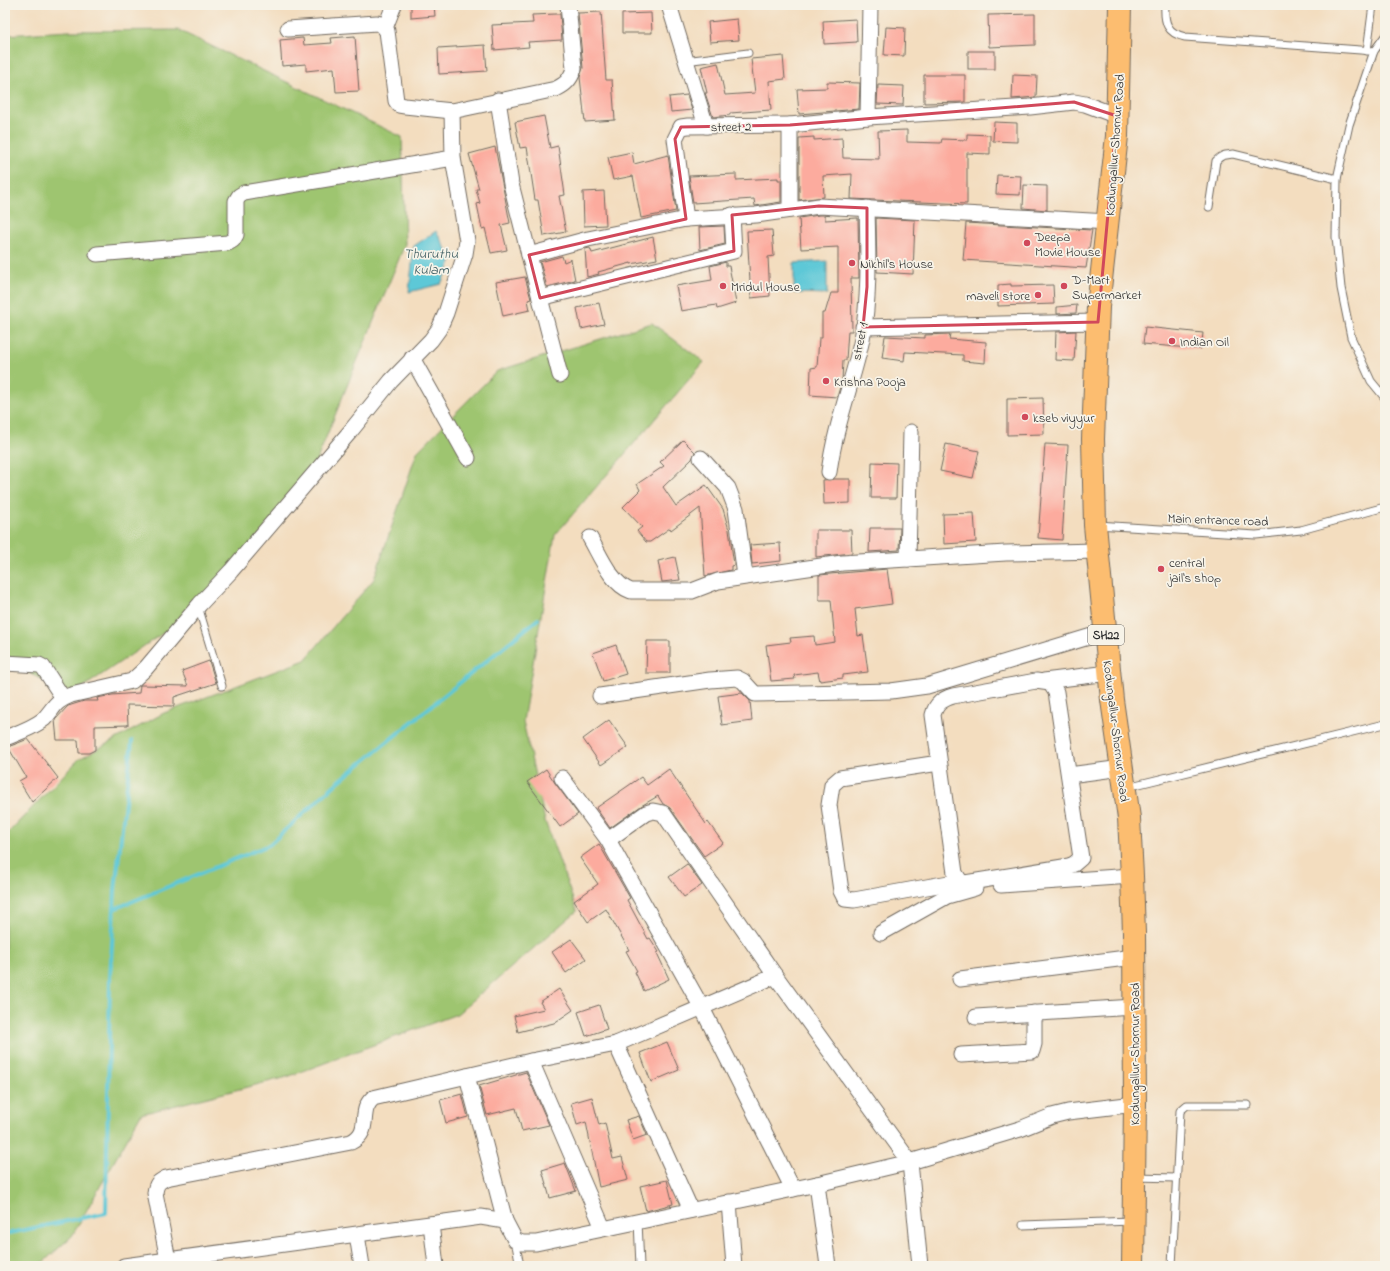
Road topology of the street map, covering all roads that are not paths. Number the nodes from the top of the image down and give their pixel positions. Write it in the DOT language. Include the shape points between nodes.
graph roads {
  1 [pos="394,5"];
  2 [pos="572,5"];
  3 [pos="668,5"];
  4 [pos="870,5"];
  5 [pos="1120,5"];
  6 [pos="1165,5"];
  7 [pos="1373,5"];
  8 [pos="385,28"];
  9 [pos="288,29"];
  10 [pos="1385,36"];
  11 [pos="1371,51"];
  12 [pos="748,53"];
  13 [pos="685,60"];
  14 [pos="498,100"];
  15 [pos="452,111"];
  16 [pos="1117,116"];
  17 [pos="868,117"];
  18 [pos="790,125"];
  19 [pos="706,126"];
  20 [pos="453,158"];
  21 [pos="1337,179"];
  22 [pos="1209,207"];
  23 [pos="867,208"];
  24 [pos="790,210"];
  25 [pos="732,215"];
  26 [pos="686,218"];
  27 [pos="1109,222"];
  28 [pos="97,254"];
  29 [pos="529,255"];
  30 [pos="540,298"];
  31 [pos="1098,322"];
  32 [pos="863,327"];
  33 [pos="412,358"];
  34 [pos="560,375"];
  35 [pos="1385,398"];
  36 [pos="911,432"];
  37 [pos="468,458"];
  38 [pos="701,458"];
  39 [pos="829,472"];
  40 [pos="1385,507"];
  41 [pos="1095,525"];
  42 [pos="590,538"];
  43 [pos="1097,551"];
  44 [pos="908,559"];
  45 [pos="745,576"];
  46 [pos="198,606"];
  47 [pos="1105,632"];
  48 [pos="5,663"];
  49 [pos="1110,673"];
  50 [pos="1044,681"];
  51 [pos="222,686"];
  52 [pos="600,696"];
  53 [pos="63,698"];
  54 [pos="1385,724"];
  55 [pos="5,738"];
  56 [pos="939,763"];
  57 [pos="1069,775"];
  58 [pos="562,778"];
  59 [pos="1123,778"];
  60 [pos="608,840"];
  61 [pos="1132,876"];
  62 [pos="960,881"];
  63 [pos="881,933"];
  64 [pos="1134,957"];
  65 [pos="775,976"];
  66 [pos="960,979"];
  67 [pos="1134,1007"];
  68 [pos="702,1008"];
  69 [pos="1034,1013"];
  70 [pos="976,1017"];
  71 [pos="616,1044"];
  72 [pos="960,1054"];
  73 [pos="531,1061"];
  74 [pos="467,1076"];
  75 [pos="1135,1104"];
  76 [pos="1248,1105"];
  77 [pos="910,1162"];
  78 [pos="1134,1177"];
  79 [pos="1176,1178"];
  80 [pos="817,1184"];
  81 [pos="793,1189"];
  82 [pos="729,1202"];
  83 [pos="691,1210"];
  84 [pos="504,1221"];
  85 [pos="638,1221"];
  86 [pos="1134,1221"];
  87 [pos="431,1224"];
  88 [pos="1022,1225"];
  89 [pos="603,1228"];
  90 [pos="357,1235"];
  91 [pos="515,1240"];
  92 [pos="168,1260"];
  93 [pos="124,1266"];
  94 [pos="362,1266"];
  95 [pos="436,1266"];
  96 [pos="520,1266"];
  97 [pos="640,1266"];
  98 [pos="734,1266"];
  99 [pos="828,1266"];
  100 [pos="920,1266"];
  101 [pos="1133,1266"];
  102 [pos="1172,1266"];
  1 -- 8 [label="street"];
  2 -- 14 [label="street" via="574,69 571,78 565,85 556,89"];
  3 -- 13 [label="street"];
  4 -- 17 [label="street"];
  5 -- 16 [label="main road, Kodungallur-Shornur Road / SH22"];
  6 -- 11 [label="lane" via="1166,22 1170,30 1185,38"];
  7 -- 11 [label="lane"];
  8 -- 9 [label="street" via="377,23"];
  8 -- 15 [label="street" via="396,101 399,105"];
  10 -- 11 [label="lane"];
  11 -- 21 [label="lane" via="1349,125"];
  12 -- 13 [label="lane"];
  13 -- 19 [label="street"];
  14 -- 15 [label="street"];
  14 -- 29 [label="street" via="511,184"];
  15 -- 20 [label="street"];
  16 -- 17 [label="street, street 2" via="1074,102"];
  16 -- 27 [label="main road, Kodungallur-Shornur Road / SH22"];
  17 -- 18 [label="street, street 2"];
  18 -- 19 [label="street, street 2"];
  18 -- 24 [label="street"];
  19 -- 26 [label="street, street 2" via="681,127 675,139"];
  20 -- 28 [label="street" via="244,193 236,201 236,235 228,243"];
  20 -- 33 [label="street" via="467,241 465,254 439,329"];
  21 -- 22 [label="lane" via="1233,154 1219,156"];
  21 -- 35 [label="lane" via="1336,237 1341,288 1351,337 1371,381"];
  23 -- 24 [label="street" via="819,206"];
  23 -- 27 [label="street"];
  23 -- 32 [label="street, street 1" via="867,287"];
  24 -- 25 [label="street" via="756,215"];
  25 -- 26 [label="street"];
  25 -- 30 [label="street" via="734,252"];
  26 -- 29 [label="street" via="588,239"];
  27 -- 31 [label="main road, Kodungallur-Shornur Road / SH22"];
  29 -- 30 [label="street"];
  30 -- 34 [label="street"];
  31 -- 32 [label="street"];
  31 -- 41 [label="main road, Kodungallur-Shornur Road / SH22" via="1093,439"];
  32 -- 39 [label="street, street 1" via="832,450"];
  33 -- 37 [label="street"];
  33 -- 46 [label="street" via="231,572"];
  36 -- 44 [label="street"];
  38 -- 45 [label="street" via="728,488 736,509"];
  40 -- 41 [label="lane, Main entrance road" via="1301,530 1256,535"];
  41 -- 43 [label="main road, Kodungallur-Shornur Road / SH22"];
  42 -- 45 [label="street" via="616,580 631,591 692,591 718,581"];
  43 -- 44 [label="street"];
  43 -- 47 [label="main road, Kodungallur-Shornur Road / SH22"];
  44 -- 45 [label="street" via="842,563"];
  46 -- 51 [label="lane"];
  46 -- 53 [label="street" via="132,681"];
  47 -- 49 [label="main road, Kodungallur-Shornur Road / SH22"];
  47 -- 52 [label="street" via="927,686 906,689 755,694 737,678"];
  48 -- 53 [label="street" via="43,667"];
  49 -- 50 [label="street"];
  49 -- 59 [label="main road, Kodungallur-Shornur Road / SH22"];
  50 -- 56 [label="street" via="953,696 939,703 934,715"];
  50 -- 57 [label="street" via="1050,683 1056,692"];
  53 -- 55 [label="street" via="34,726"];
  54 -- 59 [label="lane"];
  56 -- 62 [label="street" via="955,873"];
  56 -- 62 [label="street" via="840,778 832,785 829,805 841,891 845,899 854,900"];
  57 -- 59 [label="street"];
  57 -- 62 [label="street" via="1081,854 1079,861 1069,866 965,883"];
  58 -- 60 [label="street"];
  59 -- 61 [label="main road, Kodungallur-Shornur Road / SH22" via="1129,818"];
  60 -- 65 [label="street" via="646,814 653,811 663,813"];
  60 -- 68 [label="street"];
  61 -- 63 [label="street" via="970,889 947,896"];
  61 -- 64 [label="main road, Kodungallur-Shornur Road / SH22"];
  64 -- 66 [label="street"];
  64 -- 67 [label="main road, Kodungallur-Shornur Road / SH22"];
  65 -- 68 [label="street"];
  65 -- 77 [label="street"];
  67 -- 69 [label="street"];
  67 -- 75 [label="main road, Kodungallur-Shornur Road / SH22"];
  68 -- 71 [label="street"];
  68 -- 81 [label="street"];
  69 -- 70 [label="street"];
  69 -- 72 [label="street" via="1032,1051"];
  71 -- 73 [label="street"];
  71 -- 83 [label="street"];
  73 -- 74 [label="street"];
  73 -- 89 [label="street"];
  74 -- 84 [label="street"];
  74 -- 92 [label="street" via="373,1098 365,1109 364,1130 359,1139 351,1142 159,1181 155,1192"];
  75 -- 77 [label="street" via="1052,1116 1020,1129"];
  75 -- 78 [label="main road, Kodungallur-Shornur Road / SH22"];
  76 -- 79 [label="lane" via="1182,1107 1179,1118"];
  77 -- 80 [label="street"];
  77 -- 100 [label="street"];
  78 -- 79 [label="lane"];
  78 -- 86 [label="main road, Kodungallur-Shornur Road / SH22"];
  79 -- 102 [label="lane"];
  80 -- 81 [label="street"];
  80 -- 99 [label="street"];
  81 -- 82 [label="street"];
  82 -- 83 [label="street"];
  82 -- 98 [label="street"];
  83 -- 85 [label="street"];
  84 -- 87 [label="street" via="481,1217"];
  84 -- 91 [label="street"];
  85 -- 89 [label="street"];
  85 -- 97 [label="lane"];
  86 -- 88 [label="lane"];
  86 -- 101 [label="main road, Kodungallur-Shornur Road / SH22"];
  87 -- 90 [label="street"];
  87 -- 95 [label="street"];
  89 -- 91 [label="street" via="536,1243"];
  90 -- 92 [label="street"];
  90 -- 94 [label="street"];
  91 -- 96 [label="lane"];
  92 -- 93 [label="street"];
}
